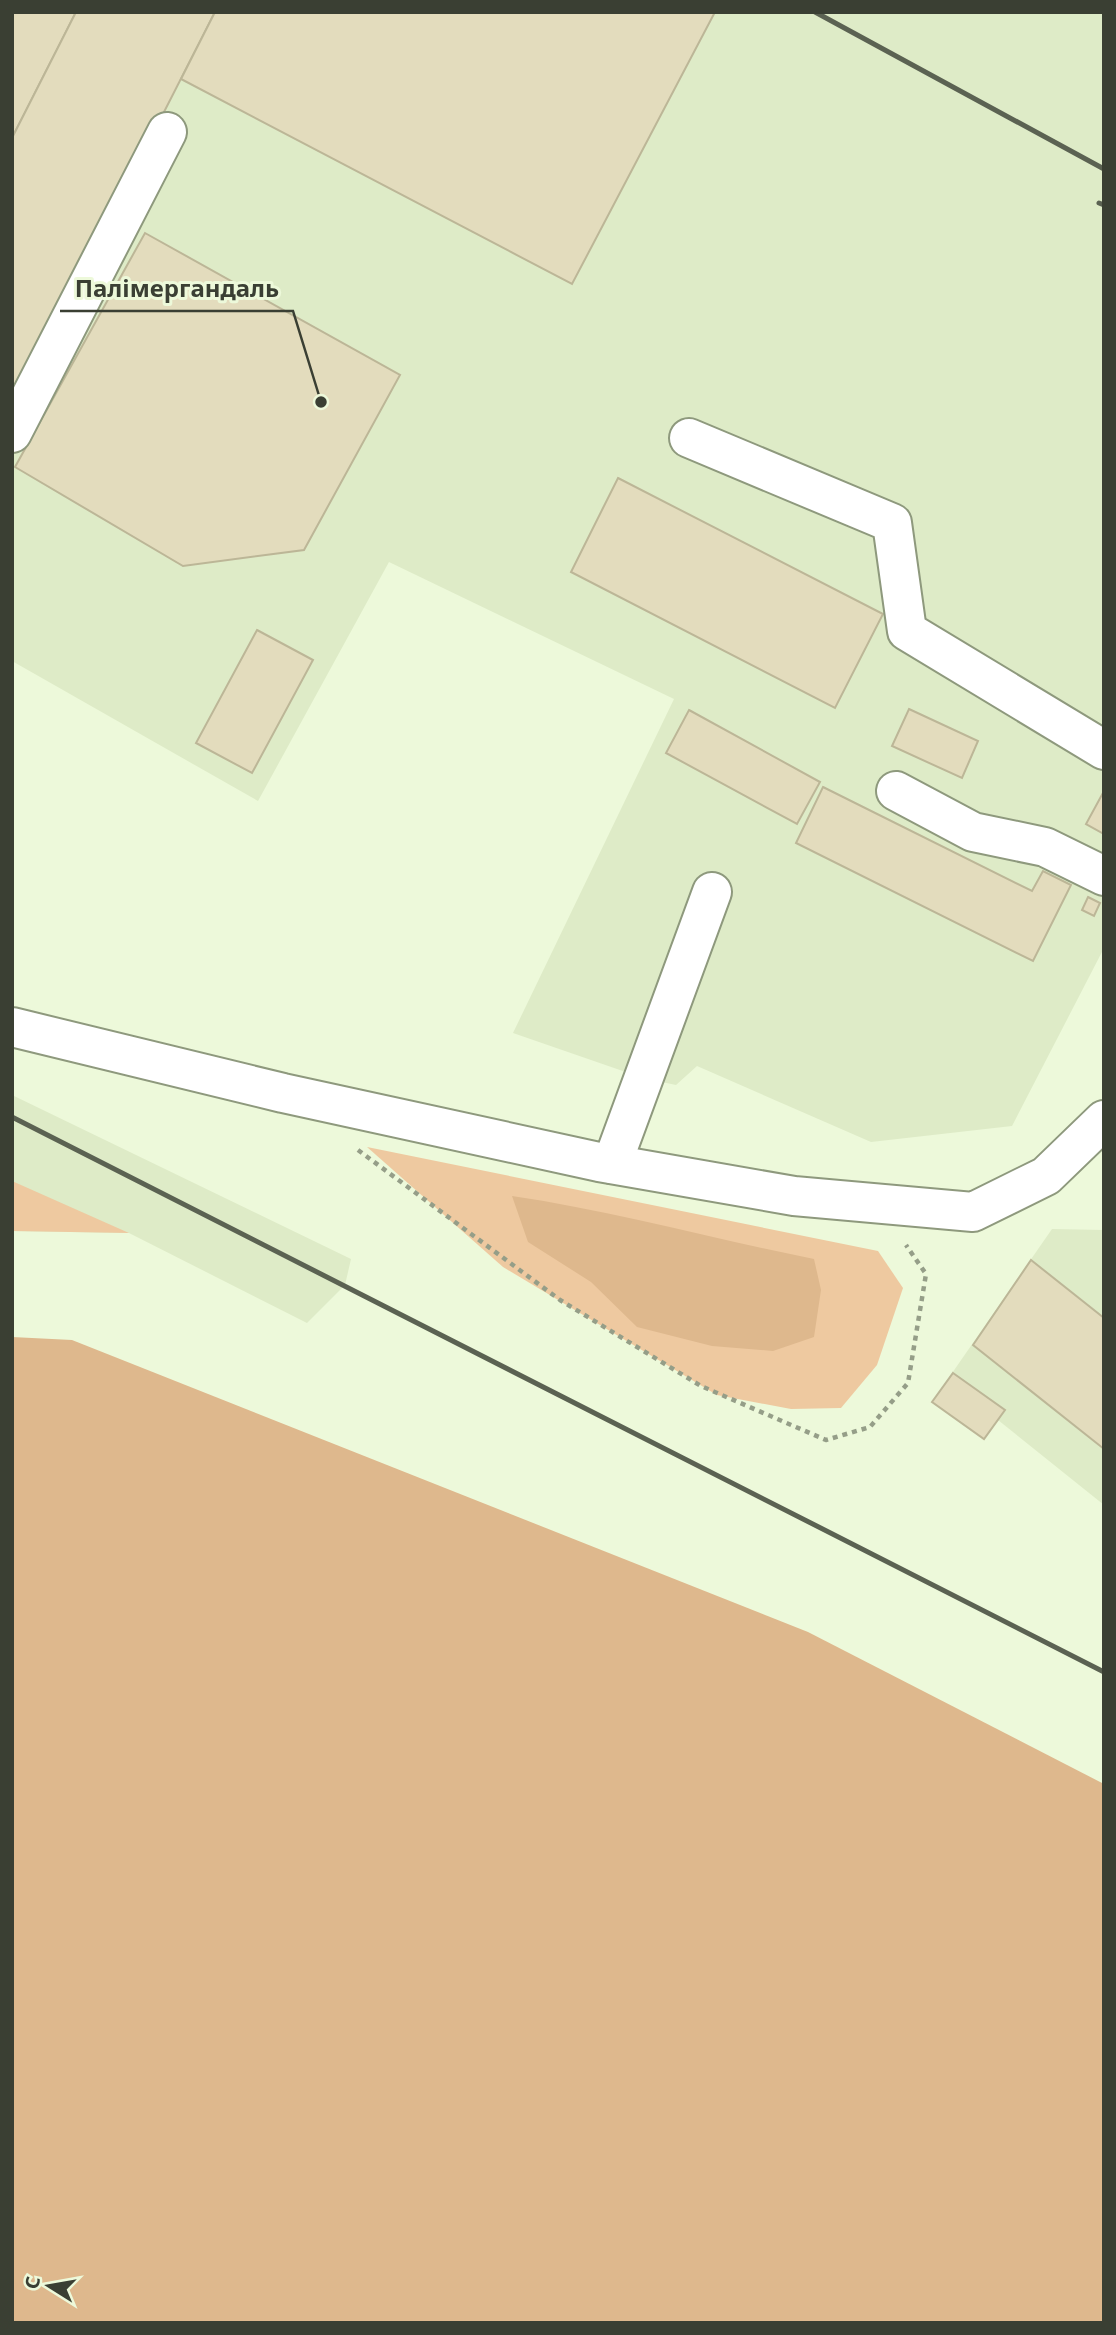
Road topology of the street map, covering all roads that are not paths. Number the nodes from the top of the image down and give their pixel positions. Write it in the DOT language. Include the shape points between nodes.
graph roads {
  1 [pos="167,132"];
  2 [pos="12,433"];
  3 [pos="689,438"];
  4 [pos="1104,750"];
  5 [pos="896,791"];
  6 [pos="1104,877"];
  7 [pos="712,892"];
  8 [pos="12,1027"];
  9 [pos="1104,1120"];
  10 [pos="612,1164"];
  1 -- 2 [label="lane"];
  3 -- 4 [label="lane" via="892,523 907,631"];
  5 -- 6 [label="lane" via="973,832 1045,848"];
  7 -- 10 [label="lane"];
  8 -- 10 [label="lane" via="283,1093"];
  9 -- 10 [label="lane" via="1046,1176 973,1212 794,1196"];
}
